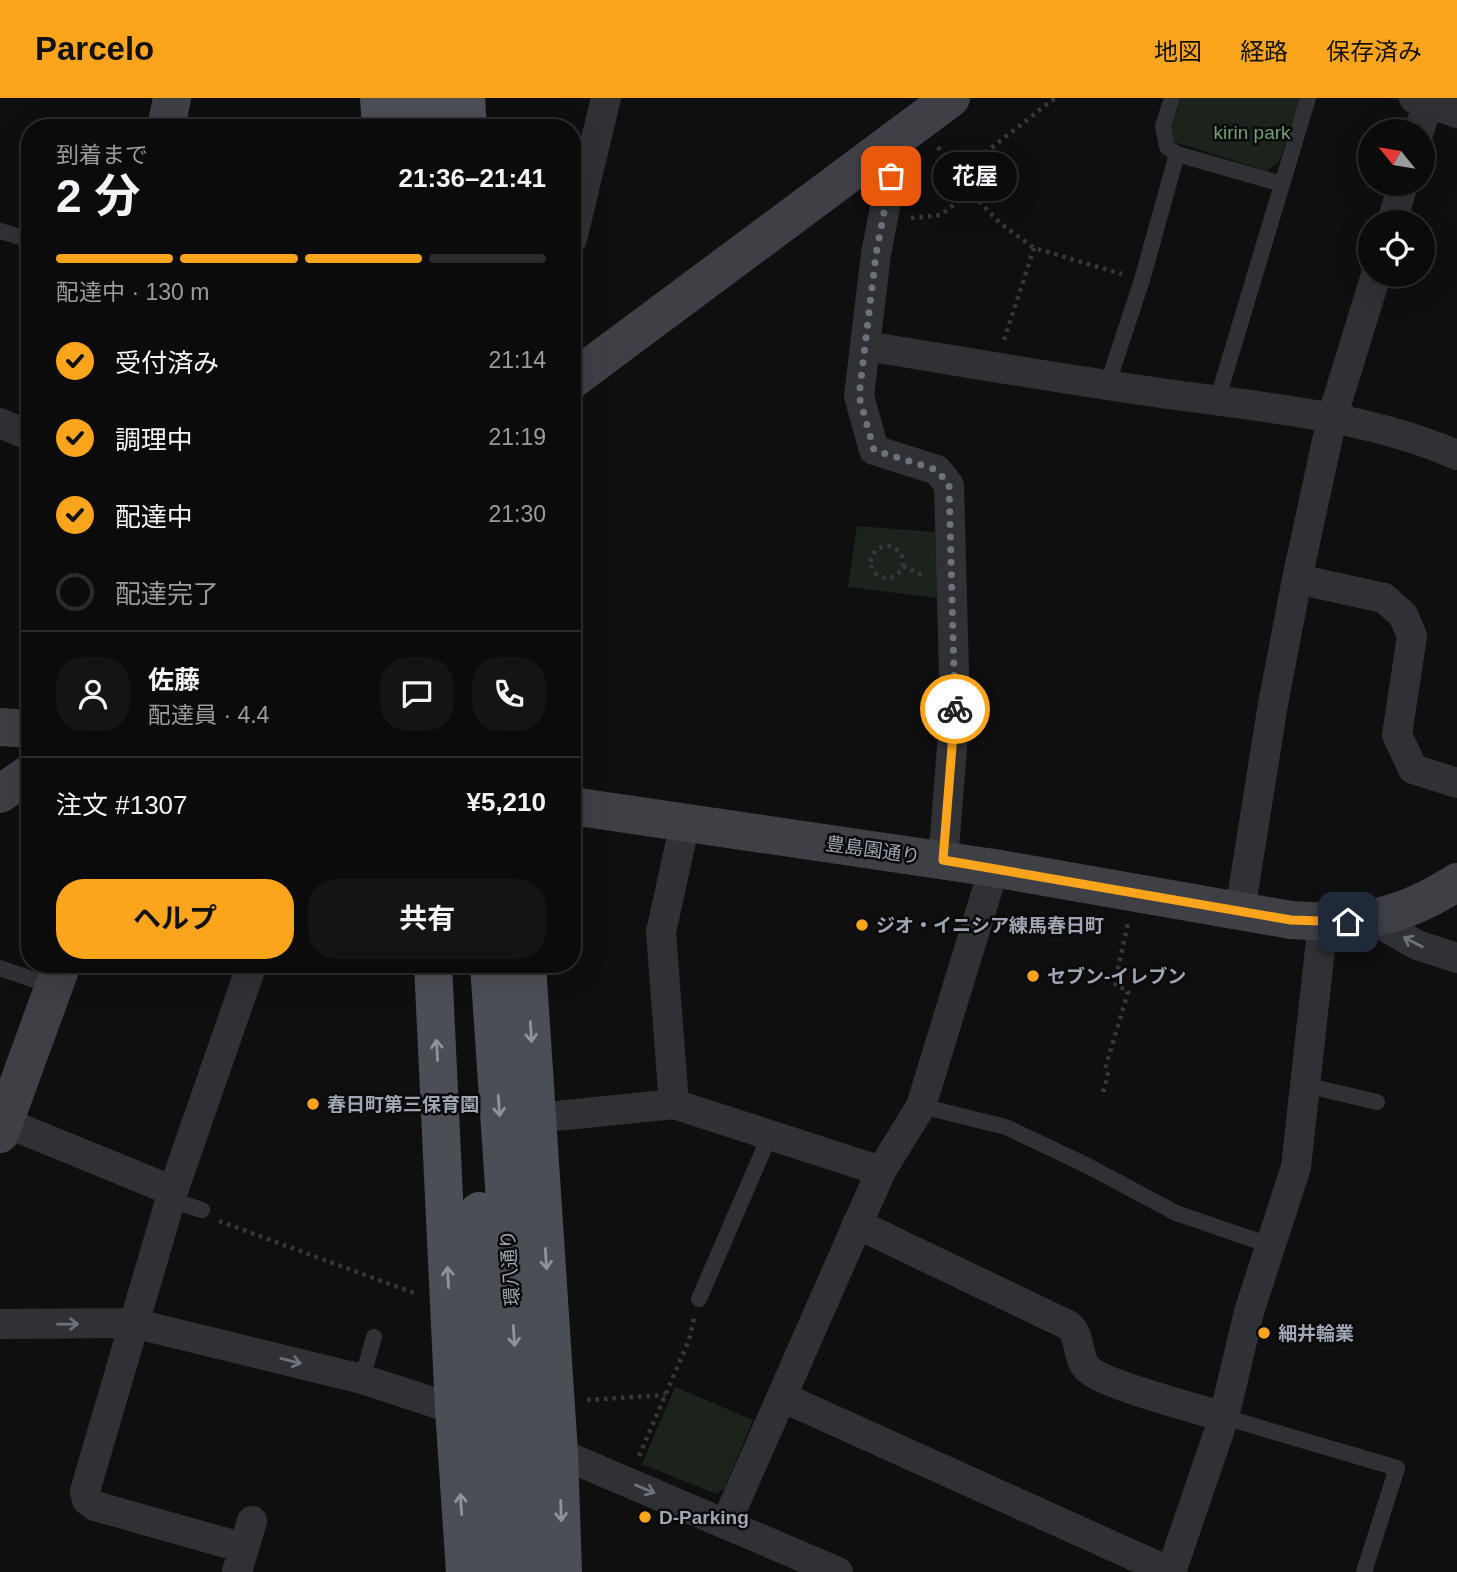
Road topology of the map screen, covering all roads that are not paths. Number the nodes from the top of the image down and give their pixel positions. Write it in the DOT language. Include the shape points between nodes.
graph roads {
  1 [pos="172,98"];
  2 [pos="379,98"];
  3 [pos="408,98"];
  4 [pos="437,98"];
  5 [pos="466,98"];
  6 [pos="606,98"];
  7 [pos="1172,98"];
  8 [pos="1308,98"];
  9 [pos="1421,100"];
  10 [pos="1457,113"];
  11 [pos="933,114"];
  12 [pos="168,119"];
  13 [pos="380,119"];
  14 [pos="409,119"];
  15 [pos="438,119"];
  16 [pos="467,119"];
  17 [pos="1420,119"];
  18 [pos="881,150"];
  19 [pos="1177,154"];
  20 [pos="1282,184"];
  21 [pos="581,202"];
  22 [pos="0,231"];
  23 [pos="21,237"];
  24 [pos="1372,287"];
  25 [pos="866,346"];
  26 [pos="581,373"];
  27 [pos="1107,386"];
  28 [pos="1217,401"];
  29 [pos="1332,418"];
  30 [pos="0,423"];
  31 [pos="21,432"];
  32 [pos="1457,455"];
  33 [pos="1297,579"];
  34 [pos="0,727"];
  35 [pos="21,728"];
  36 [pos="21,779"];
  37 [pos="1457,783"];
  38 [pos="0,794"];
  39 [pos="581,807"];
  40 [pos="685,823"];
  41 [pos="943,860"];
  42 [pos="993,868"];
  43 [pos="1457,882"];
  44 [pos="1240,911"];
  45 [pos="1372,919"];
  46 [pos="1323,922"];
  47 [pos="1457,958"];
  48 [pos="0,968"];
  49 [pos="21,970"];
  50 [pos="249,973"];
  51 [pos="433,973"];
  52 [pos="467,973"];
  53 [pos="490,973"];
  54 [pos="528,973"];
  55 [pos="59,975"];
  56 [pos="1305,1085"];
  57 [pos="1377,1102"];
  58 [pos="674,1104"];
  59 [pos="921,1106"];
  60 [pos="537,1118"];
  61 [pos="2,1128"];
  62 [pos="770,1135"];
  63 [pos="881,1171"];
  64 [pos="172,1195"];
  65 [pos="202,1210"];
  66 [pos="857,1224"];
  67 [pos="1272,1246"];
  68 [pos="699,1299"];
  69 [pos="133,1323"];
  70 [pos="0,1324"];
  71 [pos="374,1337"];
  72 [pos="362,1379"];
  73 [pos="782,1397"];
  74 [pos="454,1409"];
  75 [pos="1224,1417"];
  76 [pos="559,1453"];
  77 [pos="726,1523"];
  78 [pos="244,1547"];
  79 [pos="465,1572"];
  80 [pos="500,1572"];
  81 [pos="530,1572"];
  82 [pos="563,1572"];
  83 [pos="838,1572"];
  84 [pos="1171,1572"];
  85 [pos="1364,1572"];
  1 -- 12 [label="street"];
  2 -- 13 [label="main road"];
  3 -- 14 [label="main road"];
  4 -- 15 [label="main road"];
  5 -- 16 [label="main road"];
  6 -- 21 [label="street"];
  7 -- 19 [label="lane" via="1163,126 1167,146"];
  8 -- 20 [label="lane"];
  9 -- 10 [label="street"];
  9 -- 17 [label="street"];
  11 -- 18 [label="street"];
  18 -- 25 [label="street" via="891,176"];
  18 -- 26 [label="street"];
  19 -- 20 [label="lane"];
  19 -- 27 [label="lane"];
  20 -- 28 [label="lane"];
  22 -- 23 [label="lane"];
  24 -- 29 [label="street"];
  25 -- 27 [label="street"];
  25 -- 41 [label="street" via="859,396 874,450 937,470 949,485 955,710"];
  27 -- 28 [label="street"];
  28 -- 29 [label="street"];
  29 -- 32 [label="street"];
  29 -- 33 [label="street"];
  30 -- 31 [label="street"];
  33 -- 37 [label="street" via="1384,598 1403,615 1412,636 1397,735 1413,769"];
  33 -- 44 [label="street"];
  34 -- 35 [label="street"];
  36 -- 38 [label="street"];
  39 -- 40 [label="street, 豊島園通り"];
  40 -- 41 [label="street, 豊島園通り"];
  40 -- 58 [label="street" via="661,932"];
  41 -- 42 [label="street, 豊島園通り"];
  42 -- 44 [label="street, 豊島園通り"];
  42 -- 59 [label="street"];
  43 -- 45 [label="street, 豊島園通り" via="1430,900"];
  44 -- 46 [label="street, 豊島園通り"];
  45 -- 46 [label="street, 豊島園通り"];
  47 -- 45 [label="street, one-way" via="1417,945"];
  46 -- 56 [label="street"];
  48 -- 49 [label="lane"];
  50 -- 64 [label="street"];
  74 -- 51 [label="main road, one-way"];
  52 -- 80 [label="main road, 環八通り"];
  53 -- 81 [label="main road, 環八通り, one-way"];
  54 -- 60 [label="main road, one-way"];
  55 -- 61 [label="street" via="19,1067"];
  56 -- 57 [label="lane"];
  56 -- 67 [label="street" via="1296,1167"];
  58 -- 60 [label="street"];
  58 -- 62 [label="street"];
  59 -- 63 [label="street"];
  59 -- 67 [label="lane" via="1006,1127 1176,1213"];
  60 -- 76 [label="main road, one-way"];
  61 -- 64 [label="street"];
  62 -- 63 [label="street"];
  62 -- 68 [label="lane"];
  63 -- 66 [label="street"];
  64 -- 65 [label="lane"];
  64 -- 69 [label="street"];
  66 -- 73 [label="street"];
  66 -- 75 [label="street" via="1068,1325 1091,1372"];
  67 -- 75 [label="street" via="1249,1312"];
  70 -- 69 [label="street, one-way"];
  69 -- 72 [label="street, one-way"];
  69 -- 78 [label="street" via="85,1491 87,1500 94,1506"];
  71 -- 72 [label="lane"];
  72 -- 74 [label="street"];
  73 -- 77 [label="street"];
  73 -- 84 [label="street"];
  79 -- 74 [label="main road, one-way"];
  75 -- 84 [label="street"];
  75 -- 85 [label="lane" via="1397,1468"];
  76 -- 77 [label="street, one-way"];
  76 -- 82 [label="main road, one-way"];
  77 -- 83 [label="street"];
}
